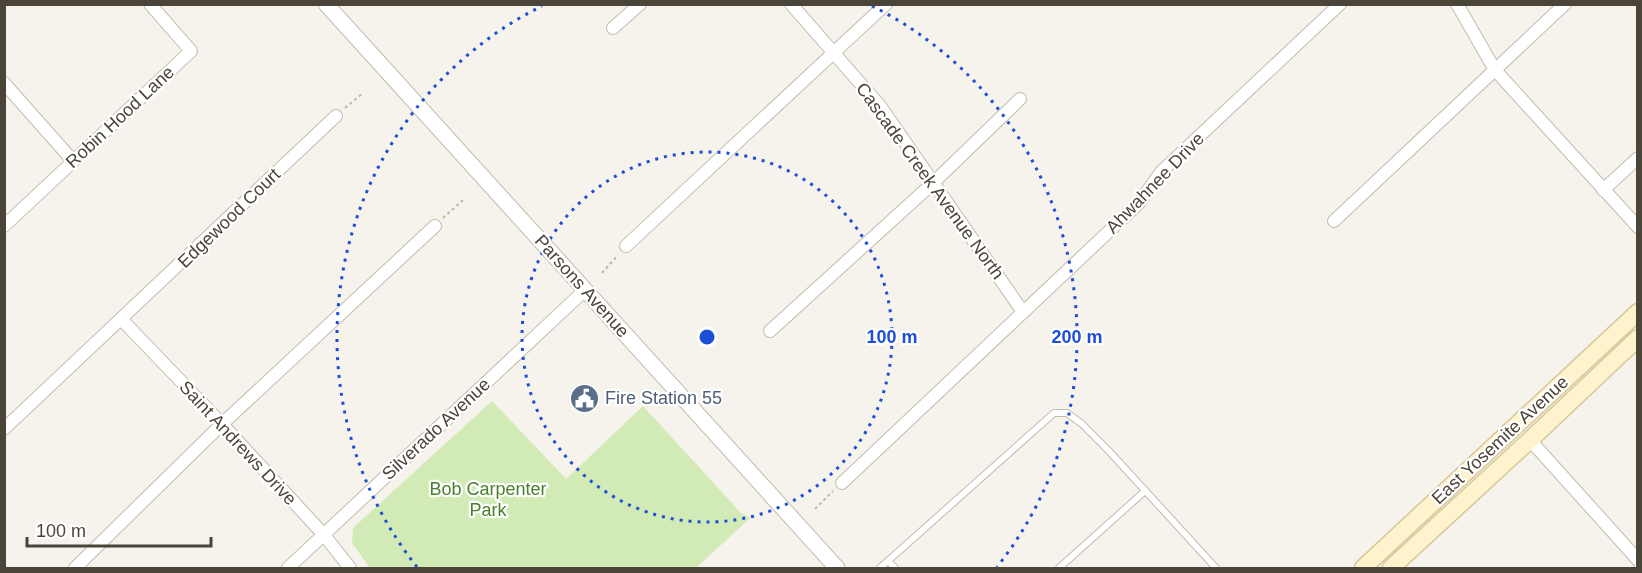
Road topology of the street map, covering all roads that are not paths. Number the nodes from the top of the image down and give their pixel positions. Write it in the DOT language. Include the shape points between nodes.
graph roads {
  1 [pos="150,4"];
  2 [pos="326,4"];
  3 [pos="640,4"];
  4 [pos="791,4"];
  5 [pos="886,4"];
  6 [pos="1340,4"];
  7 [pos="1457,4"];
  8 [pos="1565,4"];
  9 [pos="614,28"];
  10 [pos="834,53"];
  11 [pos="1495,70"];
  12 [pos="4,83"];
  13 [pos="1020,99"];
  14 [pos="336,116"];
  15 [pos="1638,158"];
  16 [pos="73,161"];
  17 [pos="933,183"];
  18 [pos="1603,190"];
  19 [pos="1334,221"];
  20 [pos="4,226"];
  21 [pos="435,226"];
  22 [pos="1638,227"];
  23 [pos="626,246"];
  24 [pos="585,290"];
  25 [pos="1023,312"];
  26 [pos="1638,312"];
  27 [pos="122,320"];
  28 [pos="1638,326"];
  29 [pos="770,331"];
  30 [pos="1638,338"];
  31 [pos="1622,352"];
  32 [pos="1583,363"];
  33 [pos="222,424"];
  34 [pos="4,429"];
  35 [pos="1530,440"];
  36 [pos="842,483"];
  37 [pos="1145,491"];
  38 [pos="324,535"];
  39 [pos="1638,560"];
  40 [pos="888,561"];
  41 [pos="75,568"];
  42 [pos="288,568"];
  43 [pos="350,568"];
  44 [pos="837,568"];
  45 [pos="880,568"];
  46 [pos="895,568"];
  47 [pos="1059,568"];
  48 [pos="1216,568"];
  49 [pos="1364,568"];
  50 [pos="1390,568"];
  1 -- 16 [label="street, Robin Hood Lane" via="191,51"];
  2 -- 24 [label="street, Parsons Avenue"];
  3 -- 9 [label="street"];
  4 -- 10 [label="street, Cascade Creek Avenue North"];
  5 -- 10 [label="street"];
  6 -- 25 [label="street, Ahwahnee Drive" via="1161,171 1139,203"];
  7 -- 11 [label="street"];
  8 -- 11 [label="street"];
  10 -- 17 [label="street, Cascade Creek Avenue North" via="880,106"];
  10 -- 23 [label="street"];
  11 -- 18 [label="street"];
  11 -- 19 [label="street"];
  12 -- 16 [label="street"];
  13 -- 17 [label="street"];
  14 -- 27 [label="street, Edgewood Court"];
  15 -- 18 [label="street"];
  16 -- 20 [label="street, Robin Hood Lane"];
  17 -- 25 [label="street, Cascade Creek Avenue North"];
  17 -- 29 [label="street"];
  18 -- 22 [label="street"];
  21 -- 33 [label="street"];
  24 -- 38 [label="street, Silverado Avenue"];
  24 -- 44 [label="street, Parsons Avenue"];
  25 -- 36 [label="street, Ahwahnee Drive"];
  26 -- 32 [label="main road, East Yosemite Avenue"];
  27 -- 33 [label="street, Saint Andrews Drive"];
  27 -- 34 [label="street, Edgewood Court"];
  28 -- 31 [label="main road" via="1625,337"];
  30 -- 31 [label="main road, East Yosemite Avenue"];
  31 -- 35 [label="main road, East Yosemite Avenue"];
  32 -- 35 [label="main road" via="1582,376 1539,418 1531,429"];
  32 -- 49 [label="main road, East Yosemite Avenue"];
  33 -- 38 [label="street, Saint Andrews Drive"];
  33 -- 41 [label="street"];
  35 -- 39 [label="street"];
  35 -- 50 [label="main road, East Yosemite Avenue"];
  37 -- 40 [label="lane" via="1082,424 1067,413 1054,413"];
  37 -- 47 [label="lane"];
  37 -- 48 [label="lane"];
  38 -- 42 [label="street, Silverado Avenue"];
  38 -- 43 [label="street, Saint Andrews Drive"];
  40 -- 45 [label="lane"];
  40 -- 46 [label="lane"];
}
